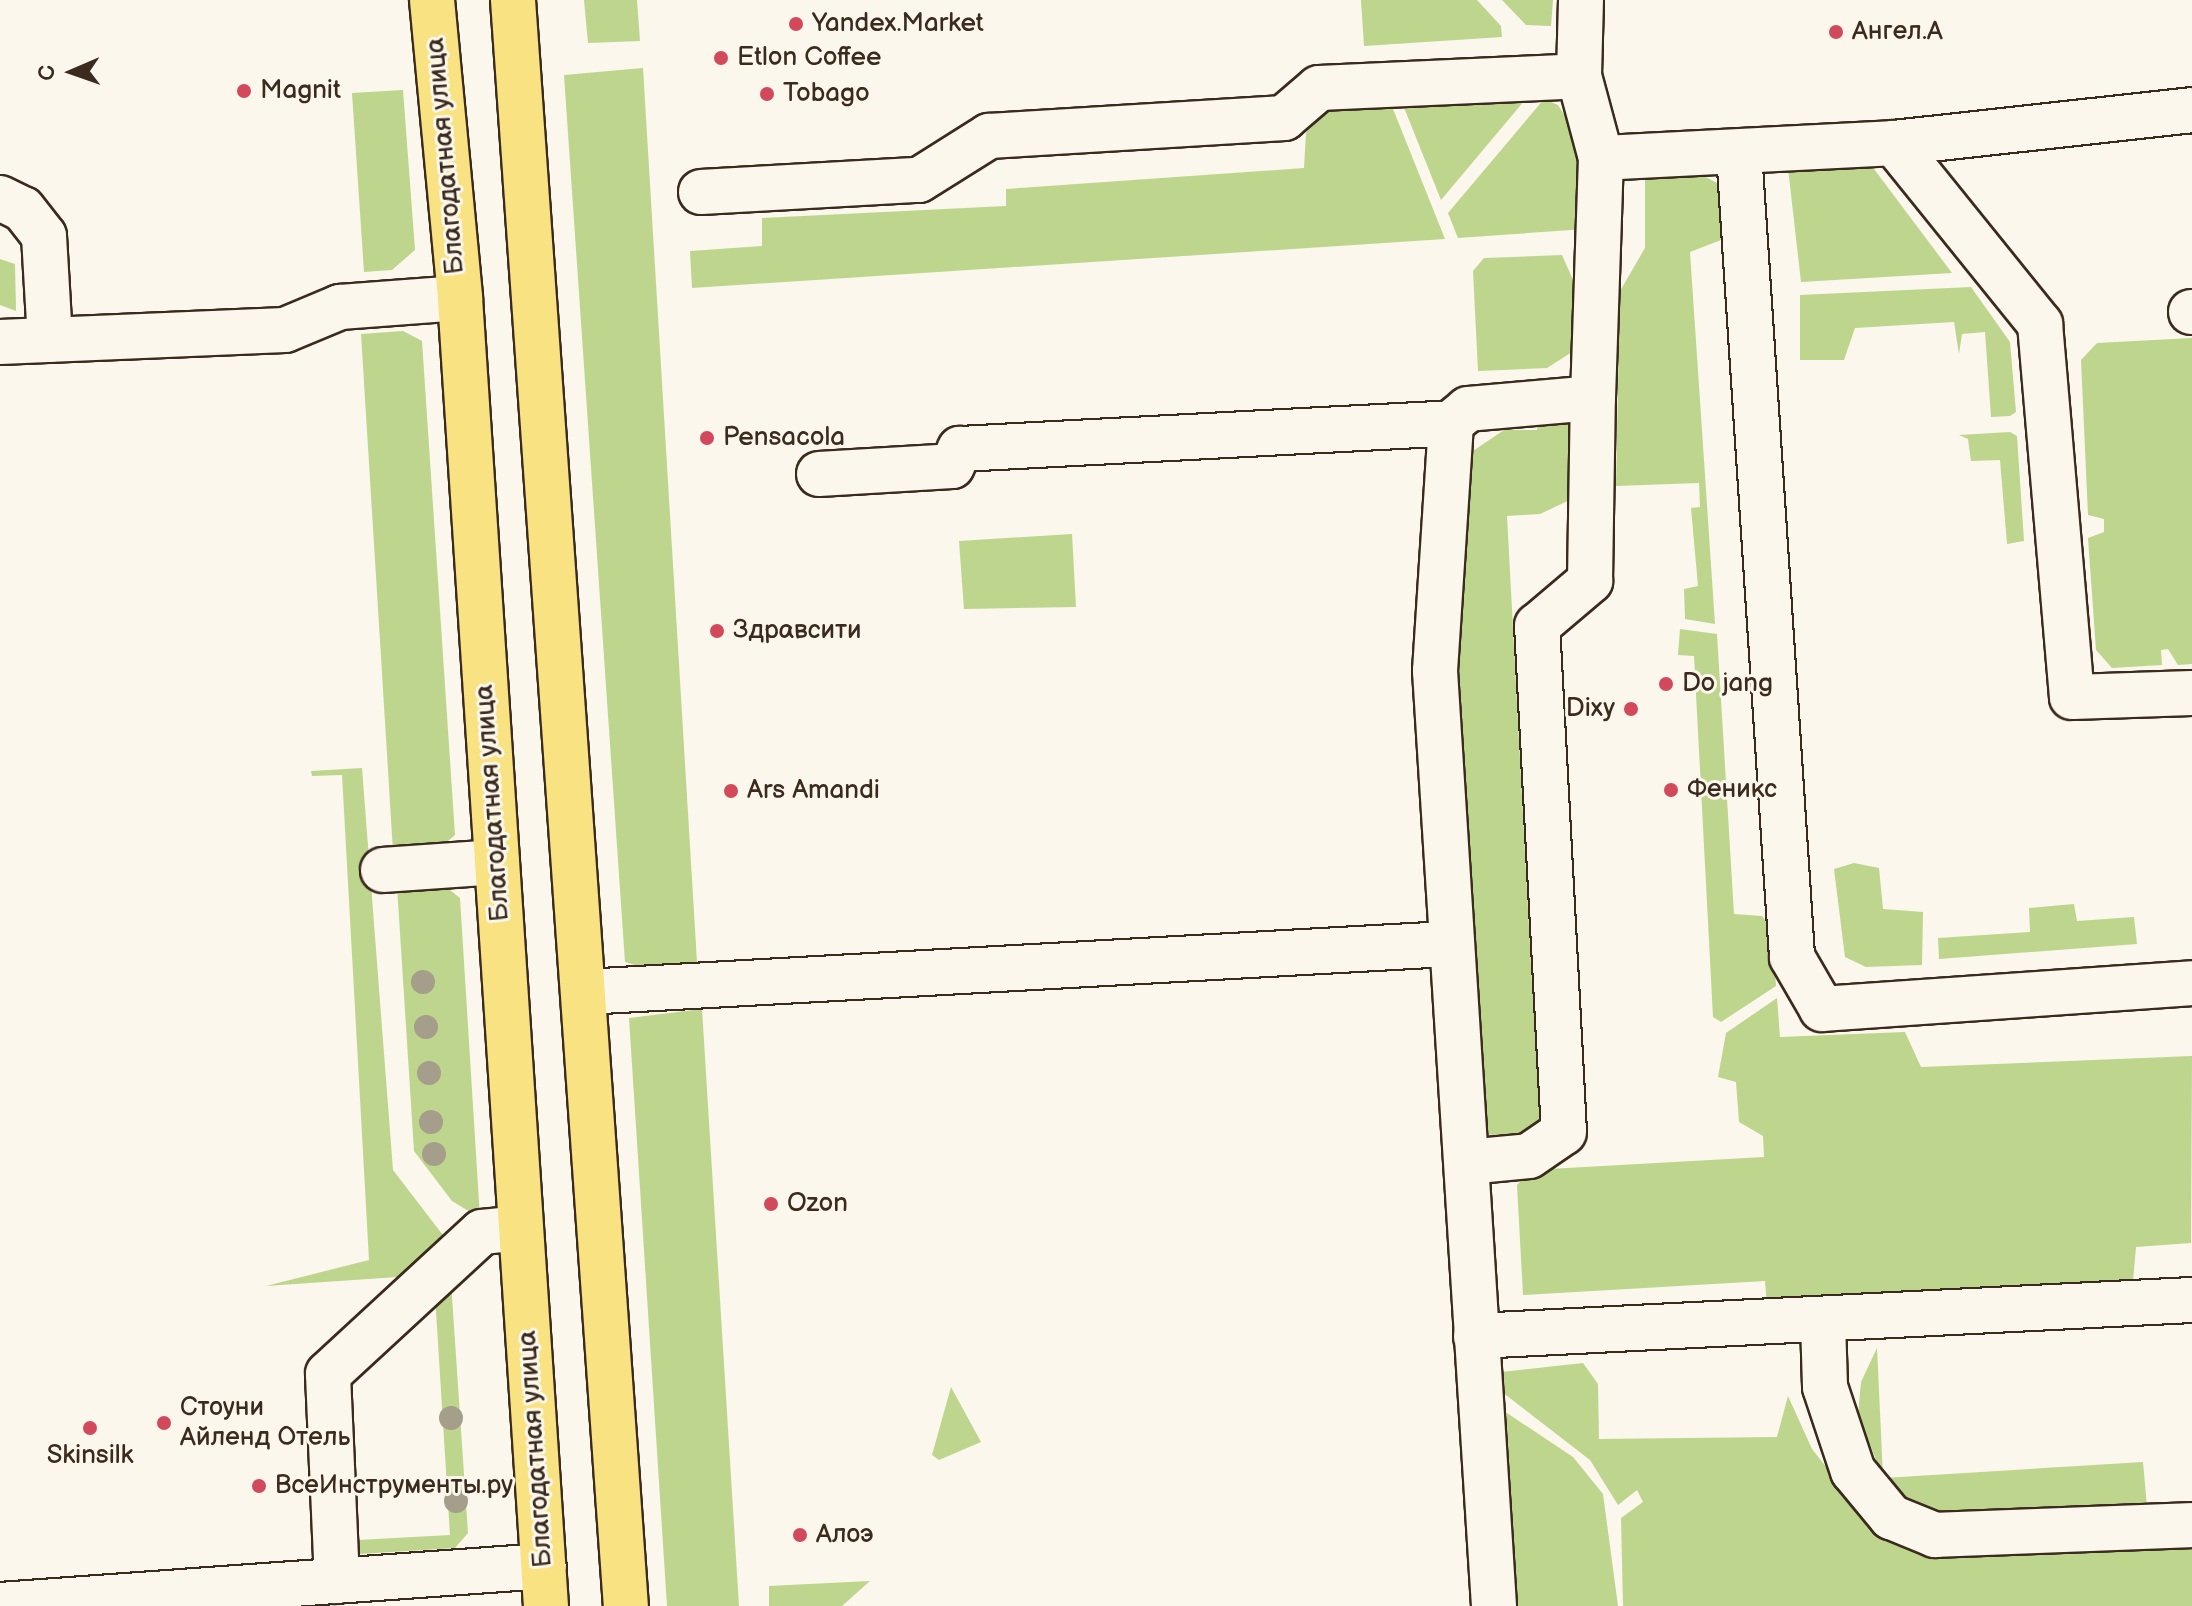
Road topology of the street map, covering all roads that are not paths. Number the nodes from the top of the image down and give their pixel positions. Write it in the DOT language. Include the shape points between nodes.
graph roads {
  1 [pos="432,0"];
  2 [pos="513,0"];
  3 [pos="1581,0"];
  4 [pos="1579,76"];
  5 [pos="2192,110"];
  6 [pos="1894,143"];
  7 [pos="1739,152"];
  8 [pos="1601,158"];
  9 [pos="701,192"];
  10 [pos="0,198"];
  11 [pos="460,298"];
  12 [pos="50,340"];
  13 [pos="0,342"];
  14 [pos="1593,398"];
  15 [pos="1451,423"];
  16 [pos="819,474"];
  17 [pos="2192,693"];
  18 [pos="497,862"];
  19 [pos="383,870"];
  20 [pos="1449,944"];
  21 [pos="2192,983"];
  22 [pos="584,992"];
  23 [pos="1467,1162"];
  24 [pos="520,1228"];
  25 [pos="2192,1300"];
  26 [pos="1823,1322"];
  27 [pos="1476,1336"];
  28 [pos="2192,1525"];
  29 [pos="337,1581"];
  30 [pos="545,1586"];
  31 [pos="105,1602"];
  32 [pos="0,1605"];
  33 [pos="626,1606"];
  34 [pos="1494,1606"];
  1 -- 11 [label="main road, Благодатная улица"];
  2 -- 22 [label="main road"];
  3 -- 4 [label="lane"];
  4 -- 8 [label="lane"];
  4 -- 9 [label="lane" via="1319,88 1284,118 989,136 919,180"];
  5 -- 6 [label="lane" via="2061,119 2029,129"];
  6 -- 7 [label="lane"];
  6 -- 17 [label="lane" via="2040,324 2072,697"];
  7 -- 8 [label="lane"];
  7 -- 21 [label="lane" via="1792,957 1822,1009"];
  8 -- 14 [label="lane"];
  10 -- 12 [label="lane" via="23,209 44,236"];
  11 -- 12 [label="lane" via="340,307 285,330"];
  11 -- 18 [label="main road, Благодатная улица"];
  12 -- 13 [label="lane"];
  14 -- 15 [label="lane" via="1468,409"];
  14 -- 23 [label="lane" via="1590,581 1537,626 1564,1132 1529,1156"];
  15 -- 16 [label="lane" via="960,449 952,466"];
  15 -- 20 [label="lane" via="1435,671"];
  18 -- 19 [label="lane"];
  18 -- 24 [label="main road, Благодатная улица"];
  20 -- 22 [label="lane"];
  20 -- 23 [label="lane"];
  22 -- 33 [label="main road"];
  23 -- 27 [label="lane"];
  24 -- 29 [label="lane" via="482,1232 328,1374"];
  24 -- 30 [label="main road, Благодатная улица"];
  25 -- 26 [label="lane"];
  26 -- 27 [label="lane"];
  26 -- 28 [label="lane" via="1825,1387 1853,1471 1891,1517 1935,1535"];
  27 -- 34 [label="lane"];
  29 -- 30 [label="lane"];
  29 -- 31 [label="lane"];
  31 -- 32 [label="lane"];
}
